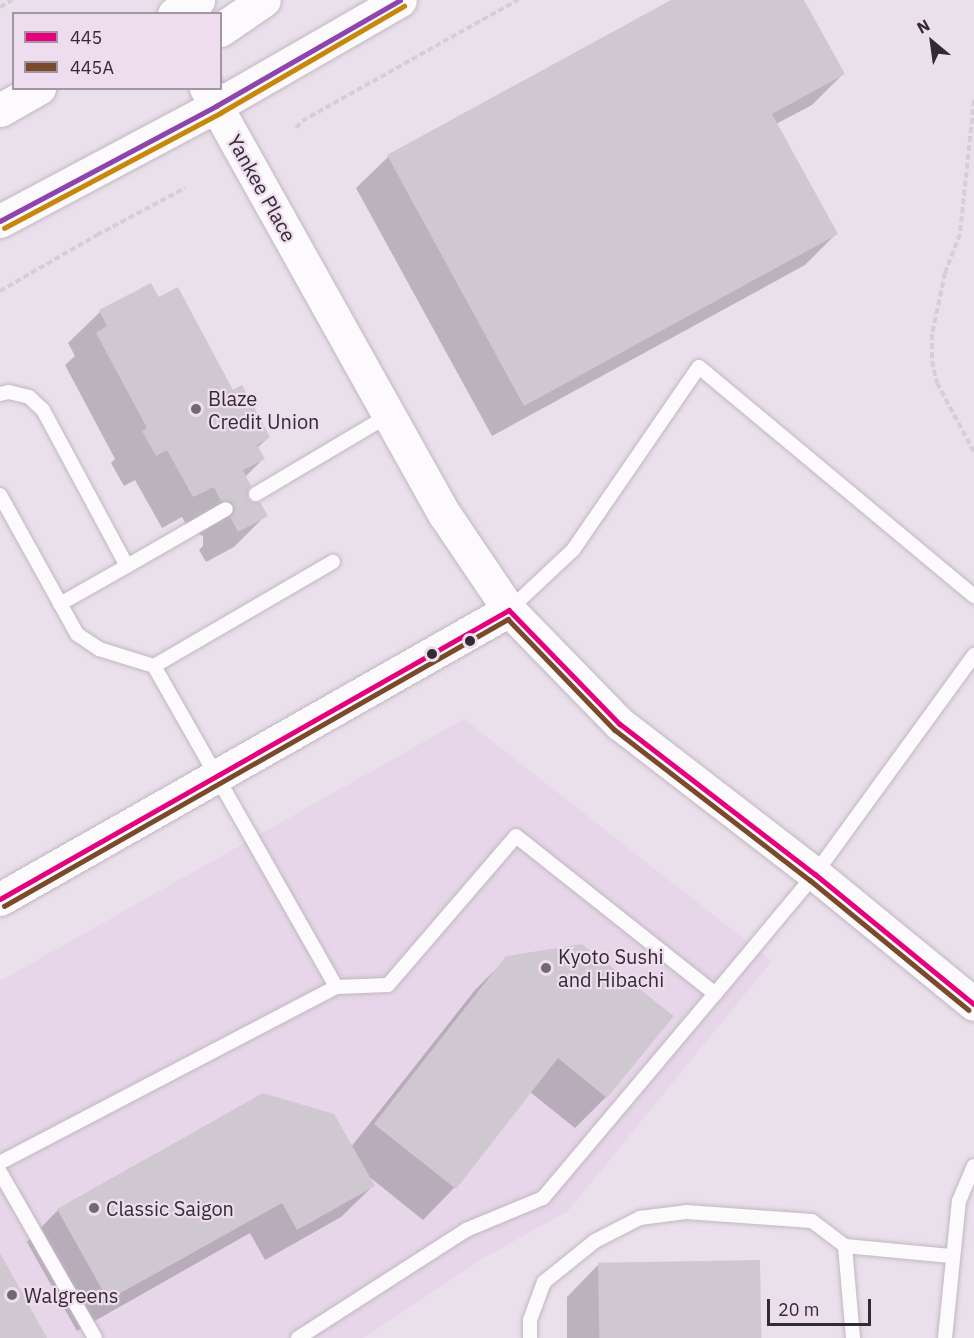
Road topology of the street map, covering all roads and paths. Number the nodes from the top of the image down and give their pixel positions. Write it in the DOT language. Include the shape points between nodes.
graph roads {
  1 [pos="12,0"];
  2 [pos="198,0"];
  3 [pos="264,0"];
  4 [pos="400,0"];
  5 [pos="518,0"];
  6 [pos="0,7"];
  7 [pos="177,12"];
  8 [pos="222,29"];
  9 [pos="35,90"];
  10 [pos="211,97"];
  11 [pos="974,100"];
  12 [pos="0,110"];
  13 [pos="296,128"];
  14 [pos="185,188"];
  15 [pos="0,220"];
  16 [pos="0,291"];
  17 [pos="0,394"];
  18 [pos="389,415"];
  19 [pos="974,452"];
  20 [pos="256,494"];
  21 [pos="0,495"];
  22 [pos="226,509"];
  23 [pos="333,562"];
  24 [pos="127,566"];
  25 [pos="974,596"];
  26 [pos="60,604"];
  27 [pos="510,610"];
  28 [pos="974,655"];
  29 [pos="154,666"];
  30 [pos="216,776"];
  31 [pos="815,874"];
  32 [pos="0,899"];
  33 [pos="336,987"];
  34 [pos="715,994"];
  35 [pos="974,1004"];
  36 [pos="0,1163"];
  37 [pos="974,1166"];
  38 [pos="0,1172"];
  39 [pos="845,1246"];
  40 [pos="951,1256"];
  41 [pos="95,1338"];
  42 [pos="298,1338"];
  43 [pos="530,1338"];
  44 [pos="853,1338"];
  45 [pos="945,1338"];
  1 -- 6 [label="path"];
  2 -- 7 [label="street"];
  3 -- 8 [label="street"];
  4 -- 10 [label="street"];
  5 -- 13 [label="path" via="302,121"];
  9 -- 12 [label="street"];
  10 -- 15 [label="street"];
  10 -- 18 [label="street, Yankee Place"];
  11 -- 19 [label="path" via="960,234 945,273 932,361 937,383"];
  14 -- 16 [label="path"];
  17 -- 24 [label="lane" via="29,397 43,410"];
  18 -- 20 [label="lane"];
  18 -- 27 [label="street, Yankee Place" via="445,515"];
  21 -- 26 [label="lane"];
  22 -- 24 [label="lane"];
  23 -- 29 [label="lane"];
  24 -- 26 [label="lane"];
  25 -- 27 [label="lane" via="699,367 573,550"];
  26 -- 29 [label="lane" via="76,634 99,649"];
  27 -- 30 [label="street"];
  27 -- 31 [label="street, Yankee Place" via="620,724"];
  28 -- 31 [label="lane"];
  29 -- 30 [label="lane"];
  30 -- 32 [label="street"];
  30 -- 33 [label="lane"];
  31 -- 34 [label="lane"];
  31 -- 35 [label="street, Yankee Place"];
  33 -- 34 [label="lane" via="388,985 516,836"];
  33 -- 36 [label="lane"];
  34 -- 42 [label="lane" via="543,1198 466,1230"];
  37 -- 40 [label="lane" via="959,1201"];
  38 -- 41 [label="lane"];
  39 -- 40 [label="lane"];
  39 -- 43 [label="lane" via="812,1221 686,1212 640,1218 595,1241 544,1282 530,1320"];
  39 -- 44 [label="lane"];
  40 -- 45 [label="lane"];
}
